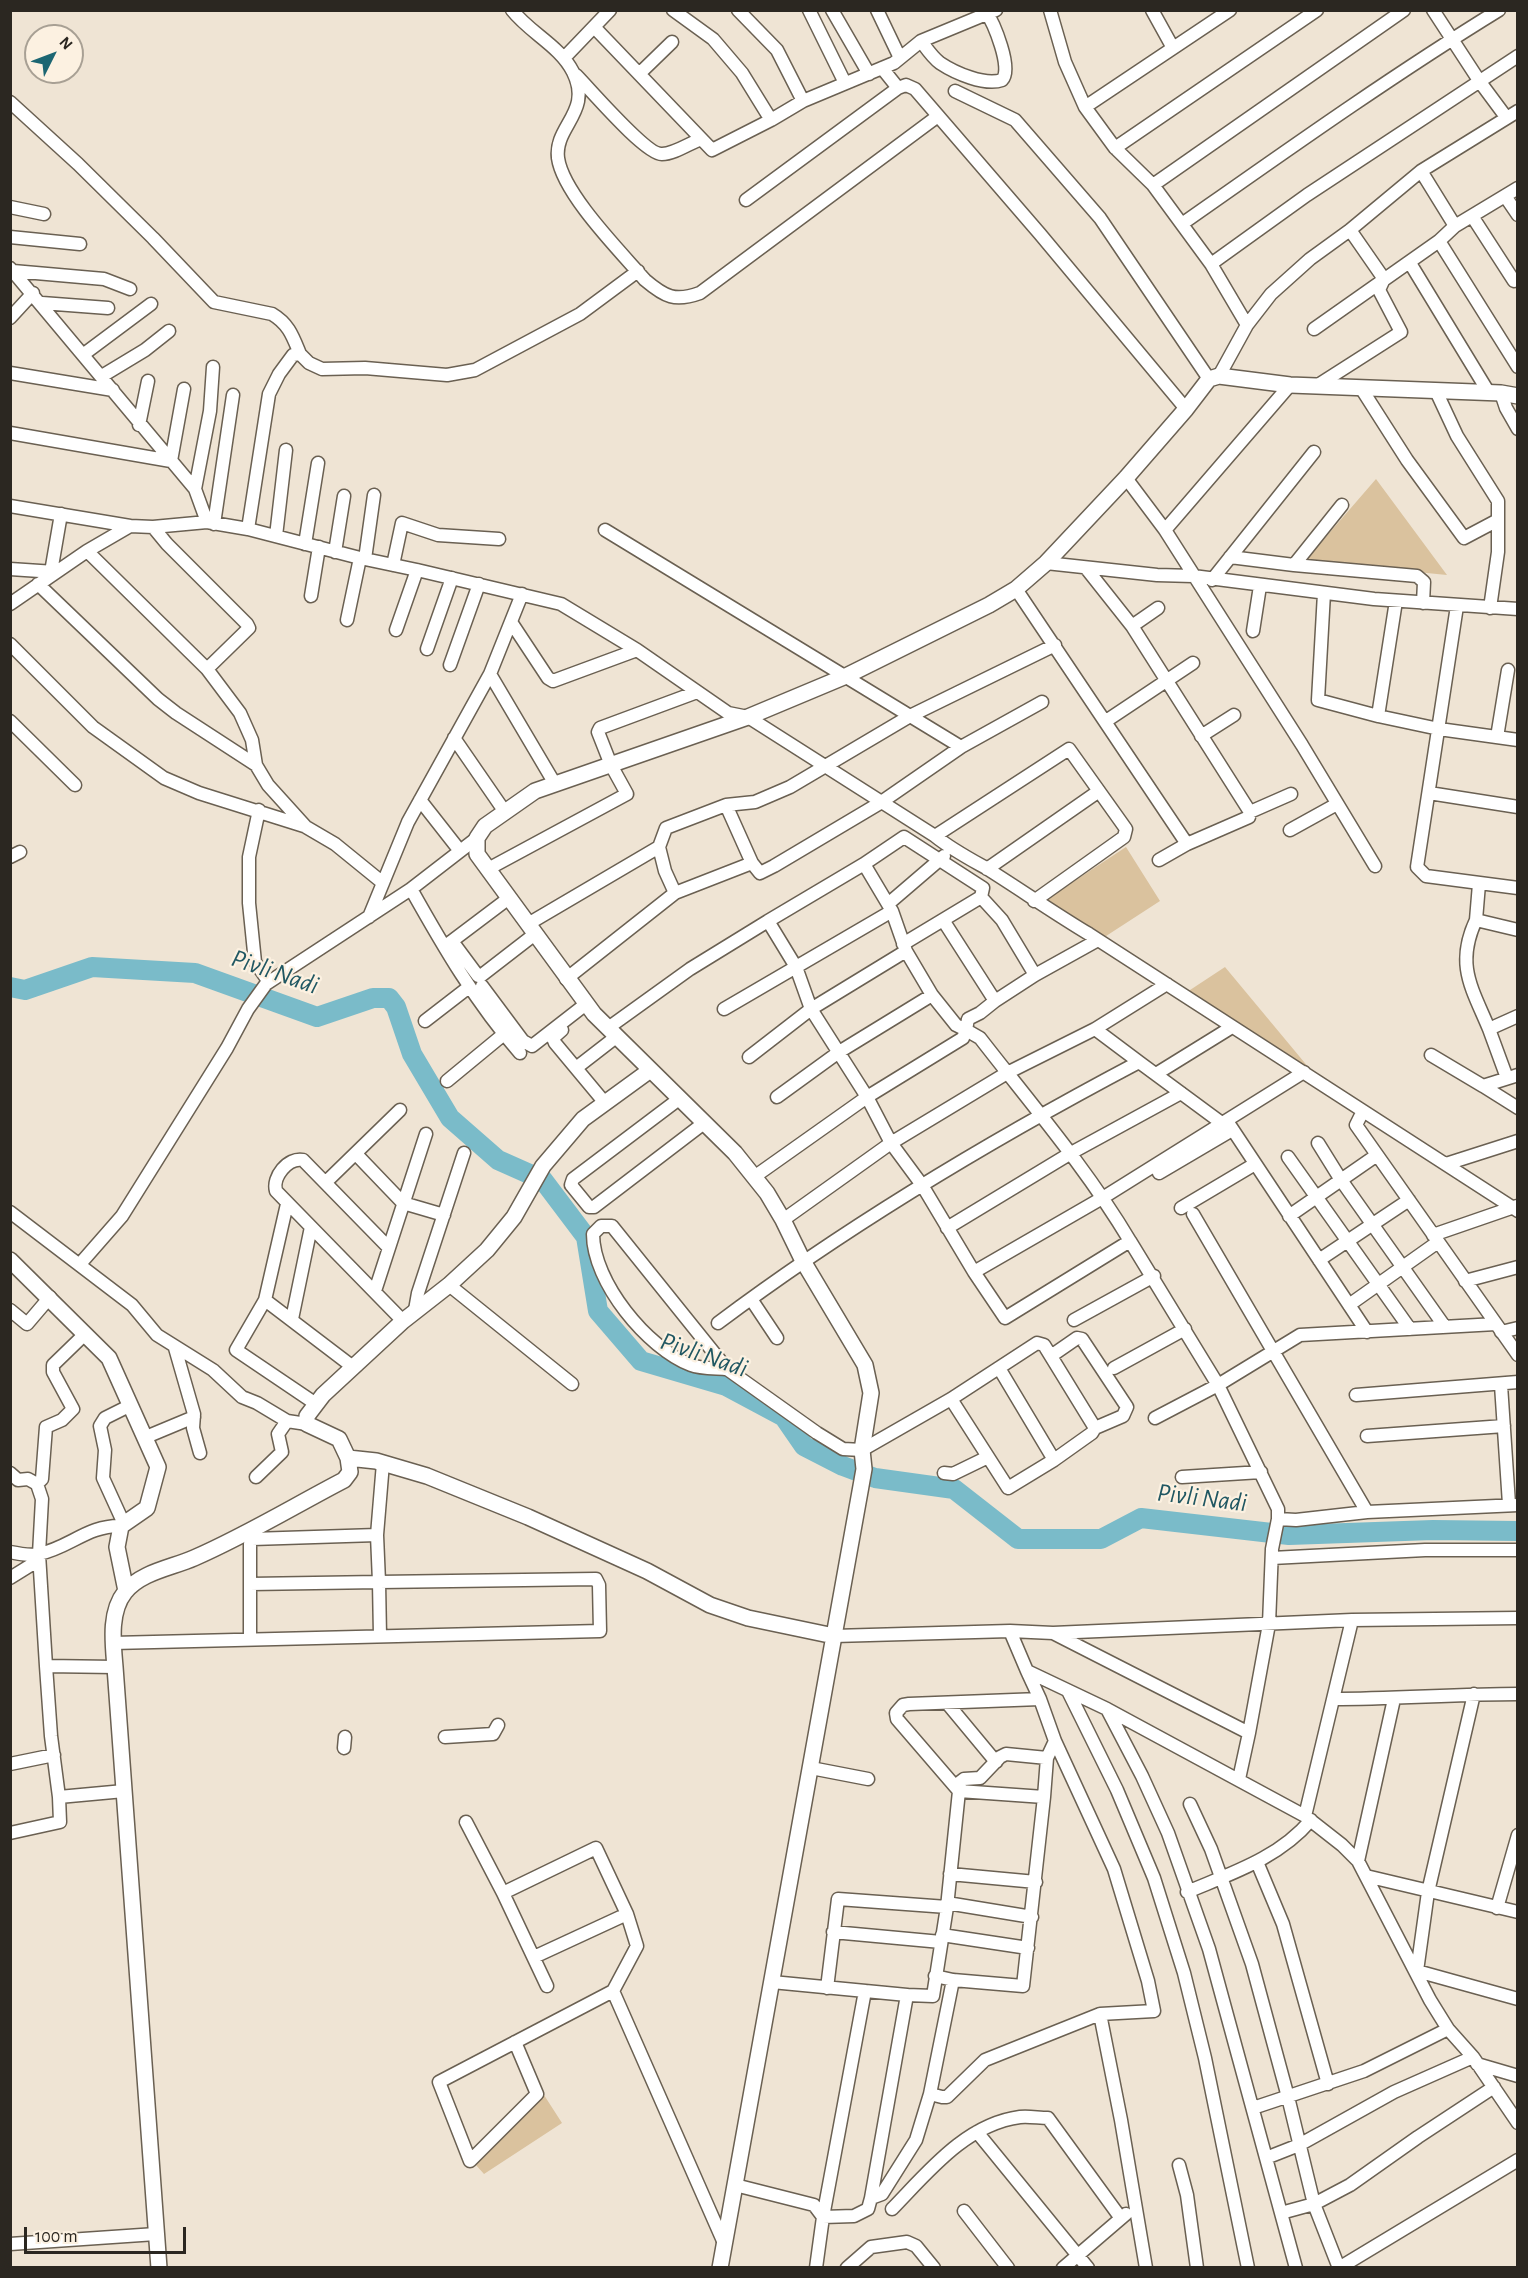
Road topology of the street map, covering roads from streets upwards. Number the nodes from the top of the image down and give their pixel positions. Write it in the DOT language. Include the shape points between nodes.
graph roads {
  1 [pos="512,10"];
  2 [pos="610,10"];
  3 [pos="673,10"];
  4 [pos="738,10"];
  5 [pos="809,10"];
  6 [pos="832,10"];
  7 [pos="877,10"];
  8 [pos="1050,10"];
  9 [pos="1152,10"];
  10 [pos="1230,10"];
  11 [pos="1317,10"];
  12 [pos="1404,10"];
  13 [pos="1433,10"];
  14 [pos="990,12"];
  15 [pos="1495,12"];
  16 [pos="595,28"];
  17 [pos="1452,39"];
  18 [pos="921,41"];
  19 [pos="672,42"];
  20 [pos="1173,48"];
  21 [pos="1518,56"];
  22 [pos="564,58"];
  23 [pos="900,58"];
  24 [pos="882,69"];
  25 [pos="573,73"];
  26 [pos="639,74"];
  27 [pos="869,74"];
  28 [pos="1480,82"];
  29 [pos="845,83"];
  30 [pos="898,88"];
  31 [pos="955,91"];
  32 [pos="802,101"];
  33 [pos="10,102"];
  34 [pos="1085,107"];
  35 [pos="1518,111"];
  36 [pos="938,116"];
  37 [pos="1506,117"];
  38 [pos="771,120"];
  39 [pos="701,139"];
  40 [pos="1115,148"];
  41 [pos="1421,171"];
  42 [pos="1153,185"];
  43 [pos="1518,188"];
  44 [pos="1505,196"];
  45 [pos="746,200"];
  46 [pos="10,207"];
  47 [pos="44,214"];
  48 [pos="1518,215"];
  49 [pos="1472,216"];
  50 [pos="1182,224"];
  51 [pos="1455,226"];
  52 [pos="1350,231"];
  53 [pos="10,237"];
  54 [pos="1439,241"];
  55 [pos="80,244"];
  56 [pos="1410,263"];
  57 [pos="1211,264"];
  58 [pos="12,269"];
  59 [pos="638,271"];
  60 [pos="1384,279"];
  61 [pos="1514,281"];
  62 [pos="130,289"];
  63 [pos="33,293"];
  64 [pos="42,303"];
  65 [pos="151,304"];
  66 [pos="108,308"];
  67 [pos="10,318"];
  68 [pos="1247,325"];
  69 [pos="1314,328"];
  70 [pos="169,331"];
  71 [pos="84,354"];
  72 [pos="300,354"];
  73 [pos="213,367"];
  74 [pos="1518,367"];
  75 [pos="10,373"];
  76 [pos="102,376"];
  77 [pos="1214,378"];
  78 [pos="148,381"];
  79 [pos="1290,385"];
  80 [pos="1318,385"];
  81 [pos="1361,387"];
  82 [pos="184,389"];
  83 [pos="113,390"];
  84 [pos="1436,391"];
  85 [pos="1495,393"];
  86 [pos="233,395"];
  87 [pos="1518,396"];
  88 [pos="1186,409"];
  89 [pos="139,425"];
  90 [pos="1518,429"];
  91 [pos="10,433"];
  92 [pos="286,450"];
  93 [pos="1314,452"];
  94 [pos="171,461"];
  95 [pos="318,464"];
  96 [pos="1126,478"];
  97 [pos="195,489"];
  98 [pos="374,495"];
  99 [pos="344,496"];
  100 [pos="10,506"];
  101 [pos="1342,506"];
  102 [pos="61,514"];
  103 [pos="1498,520"];
  104 [pos="210,523"];
  105 [pos="130,526"];
  106 [pos="153,527"];
  107 [pos="248,529"];
  108 [pos="605,530"];
  109 [pos="1165,530"];
  110 [pos="276,536"];
  111 [pos="499,539"];
  112 [pos="305,544"];
  113 [pos="319,548"];
  114 [pos="87,551"];
  115 [pos="336,552"];
  116 [pos="1230,557"];
  117 [pos="362,559"];
  118 [pos="1046,563"];
  119 [pos="393,565"];
  120 [pos="1294,565"];
  121 [pos="1086,568"];
  122 [pos="10,569"];
  123 [pos="417,570"];
  124 [pos="53,572"];
  125 [pos="1192,576"];
  126 [pos="452,578"];
  127 [pos="1212,580"];
  128 [pos="38,584"];
  129 [pos="479,584"];
  130 [pos="1260,586"];
  131 [pos="1016,589"];
  132 [pos="1324,593"];
  133 [pos="522,594"];
  134 [pos="310,596"];
  135 [pos="1396,601"];
  136 [pos="1423,603"];
  137 [pos="10,604"];
  138 [pos="1457,606"];
  139 [pos="1158,608"];
  140 [pos="1490,608"];
  141 [pos="1518,609"];
  142 [pos="347,620"];
  143 [pos="511,622"];
  144 [pos="1132,626"];
  145 [pos="396,630"];
  146 [pos="1253,631"];
  147 [pos="10,644"];
  148 [pos="1055,645"];
  149 [pos="427,649"];
  150 [pos="637,651"];
  151 [pos="1193,663"];
  152 [pos="450,665"];
  153 [pos="207,669"];
  154 [pos="1508,670"];
  155 [pos="490,674"];
  156 [pos="846,676"];
  157 [pos="1167,680"];
  158 [pos="697,692"];
  159 [pos="1041,702"];
  160 [pos="1234,715"];
  161 [pos="910,716"];
  162 [pos="1378,716"];
  163 [pos="748,717"];
  164 [pos="10,721"];
  165 [pos="1106,721"];
  166 [pos="1439,729"];
  167 [pos="1201,736"];
  168 [pos="1497,737"];
  169 [pos="454,738"];
  170 [pos="1518,740"];
  171 [pos="961,747"];
  172 [pos="256,765"];
  173 [pos="612,765"];
  174 [pos="825,768"];
  175 [pos="555,784"];
  176 [pos="75,785"];
  177 [pos="1099,790"];
  178 [pos="1429,793"];
  179 [pos="1291,794"];
  180 [pos="420,800"];
  181 [pos="880,803"];
  182 [pos="1337,804"];
  183 [pos="726,805"];
  184 [pos="1518,807"];
  185 [pos="259,810"];
  186 [pos="505,812"];
  187 [pos="1250,812"];
  188 [pos="306,827"];
  189 [pos="1290,830"];
  190 [pos="934,836"];
  191 [pos="477,838"];
  192 [pos="1187,844"];
  193 [pos="659,847"];
  194 [pos="951,849"];
  195 [pos="460,851"];
  196 [pos="940,860"];
  197 [pos="1159,860"];
  198 [pos="752,862"];
  199 [pos="864,864"];
  200 [pos="1374,866"];
  201 [pos="488,869"];
  202 [pos="990,871"];
  203 [pos="383,883"];
  204 [pos="1479,884"];
  205 [pos="411,888"];
  206 [pos="1518,888"];
  207 [pos="982,892"];
  208 [pos="675,893"];
  209 [pos="509,898"];
  210 [pos="1034,901"];
  211 [pos="890,907"];
  212 [pos="369,917"];
  213 [pos="944,920"];
  214 [pos="1476,920"];
  215 [pos="768,921"];
  216 [pos="1518,930"];
  217 [pos="534,933"];
  218 [pos="1098,940"];
  219 [pos="448,944"];
  220 [pos="904,948"];
  221 [pos="796,967"];
  222 [pos="1035,975"];
  223 [pos="566,979"];
  224 [pos="268,983"];
  225 [pos="1167,984"];
  226 [pos="475,988"];
  227 [pos="932,995"];
  228 [pos="995,1000"];
  229 [pos="588,1007"];
  230 [pos="724,1009"];
  231 [pos="811,1009"];
  232 [pos="1518,1016"];
  233 [pos="425,1021"];
  234 [pos="1232,1027"];
  235 [pos="1095,1029"];
  236 [pos="1489,1029"];
  237 [pos="966,1030"];
  238 [pos="612,1033"];
  239 [pos="504,1034"];
  240 [pos="839,1052"];
  241 [pos="520,1053"];
  242 [pos="1431,1055"];
  243 [pos="749,1057"];
  244 [pos="1139,1062"];
  245 [pos="576,1068"];
  246 [pos="649,1071"];
  247 [pos="1304,1072"];
  248 [pos="1007,1073"];
  249 [pos="1156,1074"];
  250 [pos="1512,1077"];
  251 [pos="447,1081"];
  252 [pos="1483,1086"];
  253 [pos="1181,1093"];
  254 [pos="777,1097"];
  255 [pos="867,1097"];
  256 [pos="679,1099"];
  257 [pos="604,1103"];
  258 [pos="1518,1108"];
  259 [pos="400,1110"];
  260 [pos="1363,1111"];
  261 [pos="1040,1114"];
  262 [pos="704,1123"];
  263 [pos="1227,1125"];
  264 [pos="426,1134"];
  265 [pos="1518,1141"];
  266 [pos="891,1143"];
  267 [pos="1318,1143"];
  268 [pos="464,1153"];
  269 [pos="1071,1153"];
  270 [pos="356,1154"];
  271 [pos="1377,1155"];
  272 [pos="1288,1157"];
  273 [pos="1255,1164"];
  274 [pos="1446,1164"];
  275 [pos="1159,1173"];
  276 [pos="754,1177"];
  277 [pos="1341,1180"];
  278 [pos="326,1182"];
  279 [pos="922,1185"];
  280 [pos="1104,1197"];
  281 [pos="1317,1197"];
  282 [pos="1409,1200"];
  283 [pos="403,1203"];
  284 [pos="287,1204"];
  285 [pos="1181,1208"];
  286 [pos="1516,1208"];
  287 [pos="10,1212"];
  288 [pos="1193,1214"];
  289 [pos="444,1215"];
  290 [pos="1289,1216"];
  291 [pos="783,1220"];
  292 [pos="1373,1224"];
  293 [pos="311,1227"];
  294 [pos="947,1228"];
  295 [pos="1436,1238"];
  296 [pos="1130,1241"];
  297 [pos="1348,1241"];
  298 [pos="388,1247"];
  299 [pos="10,1260"];
  300 [pos="1319,1260"];
  301 [pos="803,1261"];
  302 [pos="80,1264"];
  303 [pos="1402,1267"];
  304 [pos="1518,1267"];
  305 [pos="974,1272"];
  306 [pos="1154,1276"];
  307 [pos="1466,1281"];
  308 [pos="449,1285"];
  309 [pos="1377,1285"];
  310 [pos="375,1292"];
  311 [pos="50,1297"];
  312 [pos="751,1299"];
  313 [pos="265,1300"];
  314 [pos="1349,1305"];
  315 [pos="10,1310"];
  316 [pos="409,1315"];
  317 [pos="291,1319"];
  318 [pos="1074,1320"];
  319 [pos="718,1323"];
  320 [pos="1445,1327"];
  321 [pos="1499,1328"];
  322 [pos="1518,1328"];
  323 [pos="1185,1329"];
  324 [pos="1410,1329"];
  325 [pos="1366,1332"];
  326 [pos="85,1334"];
  327 [pos="777,1338"];
  328 [pos="175,1348"];
  329 [pos="1274,1352"];
  330 [pos="1518,1355"];
  331 [pos="1051,1356"];
  332 [pos="353,1367"];
  333 [pos="999,1368"];
  334 [pos="1114,1368"];
  335 [pos="727,1369"];
  336 [pos="1518,1382"];
  337 [pos="572,1384"];
  338 [pos="1218,1384"];
  339 [pos="1501,1385"];
  340 [pos="1356,1395"];
  341 [pos="951,1399"];
  342 [pos="316,1404"];
  343 [pos="131,1405"];
  344 [pos="194,1417"];
  345 [pos="1155,1418"];
  346 [pos="287,1421"];
  347 [pos="307,1424"];
  348 [pos="1504,1426"];
  349 [pos="1095,1428"];
  350 [pos="1367,1436"];
  351 [pos="146,1437"];
  352 [pos="862,1450"];
  353 [pos="200,1453"];
  354 [pos="988,1456"];
  355 [pos="348,1458"];
  356 [pos="1054,1460"];
  357 [pos="383,1463"];
  358 [pos="1261,1472"];
  359 [pos="10,1473"];
  360 [pos="944,1473"];
  361 [pos="256,1477"];
  362 [pos="1182,1477"];
  363 [pos="37,1484"];
  364 [pos="1513,1505"];
  365 [pos="1367,1512"];
  366 [pos="1277,1524"];
  367 [pos="122,1525"];
  368 [pos="377,1535"];
  369 [pos="1518,1550"];
  370 [pos="10,1552"];
  371 [pos="1272,1553"];
  372 [pos="39,1557"];
  373 [pos="10,1578"];
  374 [pos="379,1582"];
  375 [pos="250,1584"];
  376 [pos="126,1591"];
  377 [pos="1518,1618"];
  378 [pos="1352,1620"];
  379 [pos="1269,1624"];
  380 [pos="1010,1631"];
  381 [pos="1053,1633"];
  382 [pos="380,1636"];
  383 [pos="834,1636"];
  384 [pos="250,1638"];
  385 [pos="113,1643"];
  386 [pos="46,1666"];
  387 [pos="115,1667"];
  388 [pos="1027,1671"];
  389 [pos="1068,1691"];
  390 [pos="1474,1694"];
  391 [pos="1518,1695"];
  392 [pos="1040,1699"];
  393 [pos="1333,1699"];
  394 [pos="1394,1700"];
  395 [pos="947,1702"];
  396 [pos="1107,1709"];
  397 [pos="498,1725"];
  398 [pos="1249,1733"];
  399 [pos="445,1737"];
  400 [pos="1055,1741"];
  401 [pos="54,1755"];
  402 [pos="1047,1758"];
  403 [pos="996,1762"];
  404 [pos="10,1764"];
  405 [pos="810,1768"];
  406 [pos="868,1779"];
  407 [pos="1239,1779"];
  408 [pos="957,1789"];
  409 [pos="124,1791"];
  410 [pos="59,1797"];
  411 [pos="1044,1797"];
  412 [pos="1190,1804"];
  413 [pos="1308,1818"];
  414 [pos="466,1822"];
  415 [pos="10,1833"];
  416 [pos="1518,1835"];
  417 [pos="1358,1861"];
  418 [pos="1257,1862"];
  419 [pos="950,1874"];
  420 [pos="1366,1876"];
  421 [pos="1221,1877"];
  422 [pos="1036,1882"];
  423 [pos="1187,1892"];
  424 [pos="1428,1892"];
  425 [pos="503,1893"];
  426 [pos="947,1905"];
  427 [pos="1497,1908"];
  428 [pos="1518,1912"];
  429 [pos="627,1914"];
  430 [pos="1032,1917"];
  431 [pos="833,1932"];
  432 [pos="942,1939"];
  433 [pos="1028,1948"];
  434 [pos="534,1957"];
  435 [pos="1417,1971"];
  436 [pos="935,1976"];
  437 [pos="953,1980"];
  438 [pos="772,1982"];
  439 [pos="547,1986"];
  440 [pos="827,1988"];
  441 [pos="613,1991"];
  442 [pos="865,1991"];
  443 [pos="907,1995"];
  444 [pos="1518,1999"];
  445 [pos="1100,2014"];
  446 [pos="1448,2029"];
  447 [pos="515,2042"];
  448 [pos="1475,2061"];
  449 [pos="1518,2076"];
  450 [pos="1328,2084"];
  451 [pos="1494,2087"];
  452 [pos="930,2094"];
  453 [pos="1288,2097"];
  454 [pos="1253,2108"];
  455 [pos="1518,2123"];
  456 [pos="977,2132"];
  457 [pos="1299,2145"];
  458 [pos="1266,2158"];
  459 [pos="1518,2160"];
  460 [pos="1179,2165"];
  461 [pos="735,2185"];
  462 [pos="871,2198"];
  463 [pos="1314,2204"];
  464 [pos="892,2209"];
  465 [pos="1136,2209"];
  466 [pos="964,2211"];
  467 [pos="1281,2213"];
  468 [pos="824,2217"];
  469 [pos="1120,2217"];
  470 [pos="156,2234"];
  471 [pos="724,2243"];
  472 [pos="13,2244"];
  473 [pos="1078,2256"];
  474 [pos="159,2268"];
  475 [pos="720,2268"];
  476 [pos="816,2268"];
  477 [pos="847,2268"];
  478 [pos="934,2268"];
  479 [pos="1008,2268"];
  480 [pos="1063,2268"];
  481 [pos="1088,2268"];
  482 [pos="1146,2268"];
  483 [pos="1197,2268"];
  484 [pos="1248,2268"];
  485 [pos="1296,2268"];
  486 [pos="1339,2268"];
  1 -- 22 [label="street"];
  2 -- 16 [label="street"];
  3 -- 38 [label="street" via="713,39 742,73"];
  4 -- 32 [label="street" via="777,50"];
  5 -- 29 [label="street"];
  6 -- 27 [label="street"];
  7 -- 23 [label="street"];
  8 -- 34 [label="street" via="1065,62"];
  9 -- 20 [label="street"];
  10 -- 20 [label="street"];
  11 -- 40 [label="street"];
  12 -- 42 [label="street"];
  13 -- 17 [label="street"];
  14 -- 18 [label="street"];
  14 -- 18 [label="street" via="1006,72 1002,80 988,81 950,69"];
  15 -- 17 [label="street"];
  16 -- 22 [label="street"];
  16 -- 26 [label="street"];
  17 -- 28 [label="street"];
  17 -- 50 [label="street"];
  18 -- 23 [label="street"];
  19 -- 26 [label="street"];
  20 -- 34 [label="street"];
  21 -- 28 [label="street"];
  22 -- 25 [label="street"];
  23 -- 24 [label="street"];
  24 -- 27 [label="street"];
  24 -- 30 [label="street"];
  25 -- 39 [label="street" via="655,153 663,154"];
  25 -- 59 [label="street" via="579,104 559,147 563,175 575,196"];
  26 -- 39 [label="street"];
  27 -- 29 [label="street"];
  28 -- 37 [label="street"];
  28 -- 57 [label="street" via="1316,189"];
  29 -- 32 [label="street"];
  30 -- 36 [label="street" via="911,86"];
  30 -- 45 [label="street"];
  31 -- 77 [label="street" via="1015,120 1100,218"];
  32 -- 38 [label="street"];
  33 -- 72 [label="street" via="78,164 214,302 272,314 289,327"];
  34 -- 40 [label="street"];
  35 -- 37 [label="street"];
  36 -- 59 [label="street" via="700,293 674,298 659,291"];
  36 -- 88 [label="street"];
  37 -- 41 [label="street"];
  38 -- 39 [label="street" via="712,150"];
  40 -- 42 [label="street"];
  41 -- 51 [label="street"];
  41 -- 52 [label="street"];
  42 -- 50 [label="street"];
  43 -- 44 [label="street"];
  44 -- 48 [label="street"];
  44 -- 49 [label="street"];
  46 -- 47 [label="street"];
  49 -- 51 [label="street"];
  49 -- 61 [label="street"];
  50 -- 57 [label="street"];
  51 -- 54 [label="street"];
  52 -- 60 [label="street"];
  52 -- 68 [label="street" via="1310,259 1271,294"];
  53 -- 55 [label="street"];
  54 -- 56 [label="street"];
  54 -- 74 [label="street"];
  56 -- 60 [label="street"];
  56 -- 85 [label="street"];
  57 -- 68 [label="street"];
  58 -- 62 [label="street" via="104,279"];
  58 -- 63 [label="street"];
  59 -- 72 [label="street" via="580,314 475,370 447,375 365,368 322,369"];
  60 -- 69 [label="street"];
  60 -- 80 [label="street" via="1378,290 1401,332"];
  63 -- 64 [label="street"];
  63 -- 67 [label="street"];
  64 -- 66 [label="street"];
  64 -- 71 [label="street"];
  65 -- 71 [label="street"];
  68 -- 77 [label="street"];
  70 -- 76 [label="street"];
  71 -- 76 [label="street"];
  72 -- 107 [label="street" via="288,360 269,394"];
  73 -- 97 [label="street" via="210,411"];
  75 -- 83 [label="street"];
  76 -- 83 [label="street"];
  77 -- 79 [label="street"];
  77 -- 88 [label="street"];
  78 -- 89 [label="street"];
  79 -- 80 [label="street"];
  79 -- 109 [label="street"];
  80 -- 81 [label="street"];
  81 -- 84 [label="street"];
  81 -- 103 [label="street" via="1407,460 1464,538"];
  82 -- 94 [label="street"];
  83 -- 89 [label="street"];
  84 -- 85 [label="street"];
  84 -- 103 [label="street" via="1457,436 1498,501"];
  85 -- 87 [label="street"];
  85 -- 90 [label="street"];
  86 -- 104 [label="street"];
  88 -- 96 [label="street"];
  89 -- 94 [label="street"];
  91 -- 94 [label="street"];
  92 -- 110 [label="street"];
  93 -- 116 [label="street"];
  94 -- 97 [label="street"];
  95 -- 112 [label="street"];
  96 -- 109 [label="street"];
  96 -- 118 [label="street"];
  97 -- 104 [label="street"];
  98 -- 117 [label="street"];
  99 -- 115 [label="street"];
  100 -- 102 [label="street"];
  101 -- 120 [label="street"];
  102 -- 105 [label="street"];
  102 -- 124 [label="street"];
  103 -- 140 [label="street"];
  104 -- 106 [label="street"];
  104 -- 107 [label="street"];
  105 -- 106 [label="street"];
  105 -- 114 [label="street"];
  106 -- 153 [label="street" via="248,624 249,628"];
  107 -- 110 [label="street"];
  108 -- 156 [label="street"];
  109 -- 125 [label="street"];
  110 -- 112 [label="street"];
  111 -- 119 [label="street" via="438,535 404,522 400,525"];
  112 -- 113 [label="street"];
  113 -- 115 [label="street"];
  113 -- 134 [label="street"];
  114 -- 124 [label="street"];
  114 -- 153 [label="street"];
  115 -- 117 [label="street"];
  116 -- 120 [label="street"];
  116 -- 127 [label="street"];
  117 -- 119 [label="street"];
  117 -- 142 [label="street"];
  118 -- 121 [label="street"];
  118 -- 131 [label="street"];
  119 -- 123 [label="street"];
  120 -- 136 [label="street" via="1417,576 1424,582"];
  121 -- 125 [label="street"];
  121 -- 144 [label="street"];
  122 -- 124 [label="street"];
  123 -- 126 [label="street"];
  123 -- 145 [label="street"];
  124 -- 128 [label="street"];
  125 -- 127 [label="street"];
  125 -- 182 [label="street"];
  126 -- 129 [label="street"];
  126 -- 149 [label="street"];
  127 -- 130 [label="street"];
  128 -- 137 [label="street"];
  128 -- 172 [label="street" via="158,699"];
  129 -- 133 [label="street"];
  129 -- 152 [label="street"];
  130 -- 132 [label="street"];
  130 -- 146 [label="street"];
  131 -- 148 [label="street"];
  131 -- 156 [label="street"];
  132 -- 135 [label="street"];
  132 -- 162 [label="street" via="1318,700"];
  133 -- 143 [label="street"];
  133 -- 150 [label="street" via="561,604"];
  135 -- 136 [label="street"];
  135 -- 162 [label="street"];
  136 -- 138 [label="street"];
  138 -- 140 [label="street"];
  138 -- 166 [label="street"];
  139 -- 144 [label="street"];
  140 -- 141 [label="street"];
  143 -- 150 [label="street" via="553,681"];
  143 -- 155 [label="street"];
  144 -- 157 [label="street"];
  147 -- 185 [label="street" via="93,727 164,778 198,793"];
  148 -- 161 [label="street"];
  148 -- 165 [label="street"];
  150 -- 158 [label="street"];
  151 -- 157 [label="street"];
  153 -- 172 [label="street" via="240,713 252,740"];
  154 -- 168 [label="street"];
  155 -- 169 [label="street"];
  155 -- 175 [label="street"];
  156 -- 161 [label="street"];
  156 -- 163 [label="street"];
  157 -- 165 [label="street"];
  157 -- 167 [label="street"];
  158 -- 163 [label="street" via="728,713"];
  158 -- 173 [label="street" via="600,728 598,732"];
  159 -- 171 [label="street"];
  160 -- 167 [label="street"];
  161 -- 171 [label="street"];
  161 -- 174 [label="street"];
  162 -- 166 [label="street"];
  163 -- 173 [label="street"];
  163 -- 174 [label="street"];
  164 -- 176 [label="street"];
  165 -- 192 [label="street"];
  166 -- 168 [label="street"];
  166 -- 178 [label="street"];
  167 -- 187 [label="street"];
  168 -- 170 [label="street"];
  169 -- 180 [label="street"];
  169 -- 186 [label="street"];
  171 -- 181 [label="street"];
  172 -- 188 [label="street" via="268,785"];
  173 -- 175 [label="street"];
  173 -- 201 [label="street" via="627,792 625,796"];
  174 -- 181 [label="street"];
  174 -- 183 [label="street" via="754,802"];
  175 -- 186 [label="street" via="535,790"];
  177 -- 190 [label="street" via="1069,749 1065,750"];
  177 -- 202 [label="street"];
  177 -- 210 [label="street" via="1126,829 1124,837"];
  178 -- 184 [label="street"];
  178 -- 204 [label="street" via="1420,872"];
  179 -- 187 [label="street"];
  180 -- 195 [label="street"];
  180 -- 203 [label="street"];
  181 -- 190 [label="street"];
  181 -- 198 [label="street" via="760,873"];
  182 -- 189 [label="street"];
  182 -- 200 [label="street"];
  183 -- 193 [label="street" via="666,828"];
  183 -- 198 [label="street"];
  185 -- 188 [label="street"];
  185 -- 224 [label="street" via="249,857 249,903 255,962"];
  186 -- 191 [label="street" via="485,826"];
  187 -- 192 [label="street" via="1248,817"];
  188 -- 203 [label="street" via="335,844"];
  190 -- 194 [label="street"];
  191 -- 195 [label="street"];
  191 -- 201 [label="street" via="477,854"];
  192 -- 197 [label="street"];
  193 -- 208 [label="street"];
  193 -- 217 [label="street"];
  194 -- 196 [label="street"];
  194 -- 202 [label="street"];
  195 -- 205 [label="street"];
  196 -- 199 [label="street" via="904,837"];
  196 -- 207 [label="street"];
  196 -- 211 [label="street"];
  198 -- 208 [label="street"];
  199 -- 211 [label="street"];
  199 -- 215 [label="street"];
  201 -- 209 [label="street"];
  202 -- 207 [label="street"];
  202 -- 210 [label="street"];
  203 -- 212 [label="street"];
  204 -- 206 [label="street"];
  204 -- 214 [label="street"];
  205 -- 212 [label="street"];
  205 -- 219 [label="street"];
  207 -- 213 [label="street"];
  207 -- 222 [label="street"];
  208 -- 223 [label="street"];
  209 -- 217 [label="street"];
  209 -- 219 [label="street"];
  210 -- 218 [label="street"];
  211 -- 220 [label="street"];
  211 -- 221 [label="street"];
  212 -- 224 [label="street"];
  213 -- 220 [label="street"];
  213 -- 228 [label="street"];
  214 -- 216 [label="street"];
  214 -- 236 [label="street" via="1465,961"];
  215 -- 221 [label="street"];
  215 -- 238 [label="street" via="690,969"];
  217 -- 219 [label="street" via="478,976"];
  217 -- 223 [label="street"];
  217 -- 226 [label="street"];
  218 -- 222 [label="street"];
  218 -- 225 [label="street"];
  219 -- 226 [label="street"];
  220 -- 227 [label="street"];
  220 -- 231 [label="street"];
  221 -- 230 [label="street"];
  221 -- 231 [label="street"];
  222 -- 228 [label="street"];
  223 -- 229 [label="street"];
  224 -- 302 [label="street" via="248,1009 122,1216"];
  225 -- 234 [label="street"];
  225 -- 235 [label="street"];
  226 -- 229 [label="street" via="532,1046"];
  226 -- 233 [label="street"];
  226 -- 239 [label="street"];
  227 -- 237 [label="street" via="956,1025"];
  227 -- 240 [label="street"];
  228 -- 237 [label="street" via="968,1019"];
  229 -- 238 [label="street"];
  229 -- 245 [label="street" via="553,1038"];
  231 -- 240 [label="street"];
  231 -- 243 [label="street"];
  232 -- 236 [label="street"];
  234 -- 247 [label="street"];
  234 -- 249 [label="street"];
  235 -- 244 [label="street"];
  235 -- 248 [label="street"];
  236 -- 250 [label="street"];
  237 -- 248 [label="street" via="980,1038"];
  237 -- 255 [label="street" via="963,1038"];
  238 -- 245 [label="street"];
  238 -- 246 [label="street"];
  239 -- 241 [label="street"];
  239 -- 251 [label="street"];
  240 -- 254 [label="street"];
  240 -- 255 [label="street"];
  242 -- 252 [label="street"];
  244 -- 249 [label="street"];
  244 -- 261 [label="street"];
  245 -- 257 [label="street"];
  246 -- 256 [label="street"];
  246 -- 257 [label="street"];
  247 -- 260 [label="street"];
  247 -- 263 [label="street"];
  248 -- 261 [label="street"];
  248 -- 266 [label="street"];
  249 -- 253 [label="street"];
  250 -- 252 [label="street"];
  252 -- 258 [label="street"];
  253 -- 263 [label="street"];
  253 -- 269 [label="street"];
  255 -- 266 [label="street"];
  255 -- 276 [label="street"];
  256 -- 262 [label="street"];
  256 -- 262 [label="street" via="573,1179 571,1185 589,1207"];
  257 -- 308 [label="street" via="583,1119 543,1166 514,1217 488,1250"];
  259 -- 270 [label="street"];
  260 -- 271 [label="street" via="1356,1125"];
  260 -- 274 [label="street"];
  261 -- 269 [label="street"];
  261 -- 279 [label="street"];
  262 -- 276 [label="street"];
  263 -- 273 [label="street"];
  263 -- 275 [label="street"];
  263 -- 280 [label="street"];
  264 -- 283 [label="street"];
  265 -- 274 [label="street"];
  266 -- 279 [label="street"];
  266 -- 291 [label="street"];
  267 -- 277 [label="street"];
  268 -- 289 [label="street"];
  269 -- 280 [label="street"];
  269 -- 294 [label="street"];
  270 -- 278 [label="street"];
  270 -- 283 [label="street"];
  271 -- 277 [label="street"];
  271 -- 282 [label="street"];
  272 -- 281 [label="street"];
  273 -- 285 [label="street"];
  273 -- 290 [label="street"];
  274 -- 286 [label="street"];
  276 -- 291 [label="street"];
  277 -- 281 [label="street"];
  277 -- 292 [label="street"];
  278 -- 284 [label="street" via="303,1160 290,1162 275,1182 276,1191"];
  278 -- 298 [label="street"];
  279 -- 294 [label="street"];
  279 -- 301 [label="street"];
  280 -- 296 [label="street"];
  280 -- 305 [label="street"];
  281 -- 290 [label="street"];
  281 -- 297 [label="street"];
  282 -- 292 [label="street"];
  282 -- 295 [label="street"];
  283 -- 289 [label="street"];
  283 -- 298 [label="street"];
  284 -- 293 [label="street"];
  284 -- 313 [label="street"];
  286 -- 295 [label="street"];
  287 -- 302 [label="street"];
  288 -- 329 [label="street"];
  289 -- 316 [label="street"];
  290 -- 300 [label="street"];
  291 -- 301 [label="street"];
  292 -- 297 [label="street"];
  292 -- 303 [label="street"];
  293 -- 310 [label="street"];
  293 -- 317 [label="street"];
  294 -- 305 [label="street"];
  295 -- 303 [label="street"];
  295 -- 307 [label="street"];
  296 -- 305 [label="street" via="1005,1318"];
  296 -- 306 [label="street"];
  297 -- 300 [label="street"];
  297 -- 309 [label="street"];
  298 -- 310 [label="street"];
  299 -- 311 [label="street"];
  300 -- 314 [label="street"];
  301 -- 312 [label="street"];
  301 -- 352 [label="street" via="865,1365 871,1393"];
  302 -- 328 [label="street" via="132,1305 157,1335"];
  303 -- 309 [label="street"];
  303 -- 320 [label="street"];
  304 -- 307 [label="street"];
  306 -- 318 [label="street"];
  306 -- 323 [label="street"];
  307 -- 321 [label="street"];
  308 -- 316 [label="street"];
  308 -- 337 [label="street"];
  309 -- 314 [label="street"];
  309 -- 324 [label="street"];
  310 -- 316 [label="street"];
  311 -- 315 [label="street" via="27,1324"];
  311 -- 326 [label="street"];
  312 -- 319 [label="street"];
  312 -- 327 [label="street"];
  313 -- 317 [label="street"];
  313 -- 342 [label="street" via="236,1350"];
  314 -- 325 [label="street"];
  316 -- 332 [label="street"];
  317 -- 332 [label="street"];
  320 -- 321 [label="street"];
  320 -- 324 [label="street"];
  321 -- 322 [label="street"];
  321 -- 330 [label="street"];
  323 -- 334 [label="street"];
  323 -- 338 [label="street"];
  324 -- 325 [label="street"];
  325 -- 329 [label="street" via="1300,1335"];
  326 -- 343 [label="street" via="109,1359"];
  326 -- 363 [label="street" via="53,1365 73,1409 62,1420 46,1427 42,1479"];
  328 -- 344 [label="street"];
  328 -- 346 [label="street" via="213,1370 242,1397"];
  329 -- 338 [label="street"];
  329 -- 365 [label="street"];
  331 -- 333 [label="street" via="1044,1345 1037,1343"];
  331 -- 349 [label="street"];
  331 -- 349 [label="street" via="1077,1338 1082,1339 1127,1407 1123,1416"];
  332 -- 342 [label="street"];
  333 -- 341 [label="street"];
  333 -- 356 [label="street"];
  335 -- 335 [label="street" via="693,1366 669,1354 626,1312 607,1282 593,1248 593,1234 601,1226 612,1226"];
  335 -- 352 [label="street" via="843,1449"];
  336 -- 339 [label="street"];
  338 -- 345 [label="street"];
  338 -- 358 [label="street"];
  339 -- 340 [label="street"];
  339 -- 348 [label="street"];
  341 -- 352 [label="street"];
  341 -- 354 [label="street"];
  342 -- 347 [label="street" via="307,1416"];
  343 -- 351 [label="street"];
  343 -- 367 [label="street" via="105,1418 100,1426 105,1450 103,1478"];
  344 -- 351 [label="street"];
  344 -- 353 [label="street"];
  346 -- 347 [label="street"];
  346 -- 361 [label="street" via="278,1434 282,1452"];
  347 -- 355 [label="street" via="339,1439"];
  348 -- 350 [label="street"];
  348 -- 364 [label="street"];
  349 -- 356 [label="street"];
  351 -- 367 [label="street" via="158,1467 147,1508"];
  352 -- 383 [label="street" via="864,1468"];
  354 -- 356 [label="street" via="1008,1488"];
  354 -- 360 [label="street" via="953,1474"];
  355 -- 357 [label="street"];
  355 -- 376 [label="street" via="350,1472 344,1480 195,1558 148,1575"];
  357 -- 368 [label="street"];
  357 -- 383 [label="street" via="427,1476 528,1517 647,1571 710,1605 748,1618"];
  358 -- 362 [label="street"];
  358 -- 366 [label="street" via="1278,1509"];
  359 -- 363 [label="street" via="18,1480 28,1479"];
  363 -- 372 [label="street" via="42,1500"];
  364 -- 365 [label="street"];
  365 -- 366 [label="street"];
  366 -- 371 [label="street"];
  367 -- 372 [label="street" via="105,1526"];
  367 -- 376 [label="street" via="117,1547"];
  368 -- 374 [label="street"];
  368 -- 375 [label="street" via="252,1539"];
  369 -- 371 [label="street"];
  370 -- 372 [label="street"];
  371 -- 379 [label="street"];
  372 -- 373 [label="street"];
  372 -- 386 [label="street"];
  374 -- 375 [label="street"];
  374 -- 382 [label="street"];
  374 -- 382 [label="street" via="596,1579 600,1631"];
  375 -- 384 [label="street"];
  376 -- 385 [label="street" via="115,1609"];
  377 -- 378 [label="street"];
  378 -- 379 [label="street"];
  378 -- 393 [label="street"];
  379 -- 381 [label="street"];
  379 -- 398 [label="street"];
  380 -- 381 [label="street"];
  380 -- 383 [label="street"];
  380 -- 388 [label="street"];
  381 -- 398 [label="street"];
  382 -- 384 [label="street"];
  383 -- 405 [label="street"];
  384 -- 385 [label="street"];
  385 -- 387 [label="street"];
  386 -- 387 [label="street"];
  386 -- 401 [label="street"];
  387 -- 409 [label="street"];
  388 -- 389 [label="street"];
  388 -- 392 [label="street"];
  389 -- 396 [label="street"];
  389 -- 484 [label="street" via="1118,1790 1154,1878 1181,1963 1205,2058"];
  390 -- 391 [label="street"];
  390 -- 394 [label="street"];
  390 -- 424 [label="street"];
  392 -- 395 [label="street"];
  392 -- 400 [label="street"];
  393 -- 394 [label="street"];
  393 -- 413 [label="street"];
  394 -- 417 [label="street"];
  395 -- 403 [label="street"];
  395 -- 408 [label="street" via="909,1704 896,1713"];
  396 -- 407 [label="street"];
  396 -- 423 [label="street" via="1168,1833"];
  397 -- 399 [label="street" via="494,1734"];
  398 -- 407 [label="street"];
  400 -- 402 [label="street"];
  400 -- 445 [label="street" via="1114,1869 1154,2012"];
  401 -- 404 [label="street"];
  401 -- 410 [label="street"];
  402 -- 403 [label="street" via="1006,1754"];
  402 -- 411 [label="street"];
  403 -- 408 [label="street" via="980,1778 964,1779"];
  405 -- 406 [label="street"];
  405 -- 438 [label="street"];
  407 -- 413 [label="street"];
  408 -- 411 [label="street"];
  408 -- 419 [label="street"];
  409 -- 410 [label="street"];
  409 -- 470 [label="street"];
  410 -- 415 [label="street" via="60,1822"];
  411 -- 422 [label="street"];
  412 -- 421 [label="street"];
  413 -- 417 [label="street"];
  413 -- 418 [label="street" via="1285,1845"];
  414 -- 425 [label="street"];
  416 -- 427 [label="street"];
  417 -- 420 [label="street"];
  418 -- 421 [label="street"];
  418 -- 450 [label="street" via="1283,1924"];
  419 -- 422 [label="street"];
  419 -- 426 [label="street"];
  420 -- 424 [label="street"];
  420 -- 435 [label="street"];
  421 -- 423 [label="street"];
  421 -- 453 [label="street" via="1252,1964"];
  422 -- 430 [label="street"];
  423 -- 454 [label="street" via="1209,1949"];
  424 -- 427 [label="street"];
  424 -- 435 [label="street"];
  425 -- 429 [label="street" via="596,1848"];
  425 -- 434 [label="street"];
  426 -- 430 [label="street"];
  426 -- 431 [label="street" via="841,1898 836,1901"];
  426 -- 432 [label="street"];
  427 -- 428 [label="street"];
  429 -- 434 [label="street"];
  429 -- 441 [label="street" via="637,1946"];
  430 -- 433 [label="street"];
  431 -- 432 [label="street"];
  431 -- 440 [label="street"];
  432 -- 433 [label="street"];
  432 -- 436 [label="street"];
  433 -- 437 [label="street" via="1023,1986"];
  434 -- 439 [label="street"];
  435 -- 444 [label="street"];
  435 -- 446 [label="street"];
  436 -- 437 [label="street"];
  436 -- 443 [label="street" via="933,1996"];
  437 -- 452 [label="street"];
  438 -- 440 [label="street"];
  438 -- 461 [label="street"];
  440 -- 442 [label="street"];
  441 -- 447 [label="street"];
  441 -- 471 [label="street"];
  442 -- 443 [label="street"];
  442 -- 468 [label="street"];
  443 -- 462 [label="street"];
  445 -- 452 [label="street" via="985,2060 947,2097"];
  445 -- 465 [label="street"];
  446 -- 448 [label="street"];
  446 -- 450 [label="street" via="1364,2071"];
  447 -- 447 [label="street" via="439,2082 470,2161 537,2094"];
  448 -- 449 [label="street"];
  448 -- 451 [label="street"];
  448 -- 457 [label="street" via="1394,2092"];
  450 -- 453 [label="street"];
  451 -- 455 [label="street"];
  451 -- 463 [label="street" via="1350,2185"];
  452 -- 462 [label="street" via="916,2139 882,2194"];
  453 -- 454 [label="street"];
  453 -- 457 [label="street"];
  454 -- 458 [label="street"];
  456 -- 464 [label="street" via="932,2168"];
  456 -- 469 [label="street" via="1022,2116 1048,2118"];
  456 -- 473 [label="street"];
  457 -- 458 [label="street"];
  457 -- 463 [label="street"];
  458 -- 467 [label="street"];
  459 -- 486 [label="street"];
  460 -- 483 [label="street"];
  461 -- 468 [label="street" via="814,2205"];
  461 -- 471 [label="street"];
  462 -- 468 [label="street" via="868,2209 854,2216"];
  463 -- 467 [label="street"];
  463 -- 486 [label="street"];
  465 -- 469 [label="street"];
  465 -- 482 [label="street"];
  466 -- 479 [label="street"];
  467 -- 485 [label="street"];
  468 -- 476 [label="street"];
  469 -- 473 [label="street"];
  470 -- 472 [label="street"];
  470 -- 474 [label="street"];
  471 -- 475 [label="street"];
  473 -- 480 [label="street"];
  473 -- 481 [label="street"];
  477 -- 478 [label="street" via="871,2247 907,2242 916,2246"];
}
